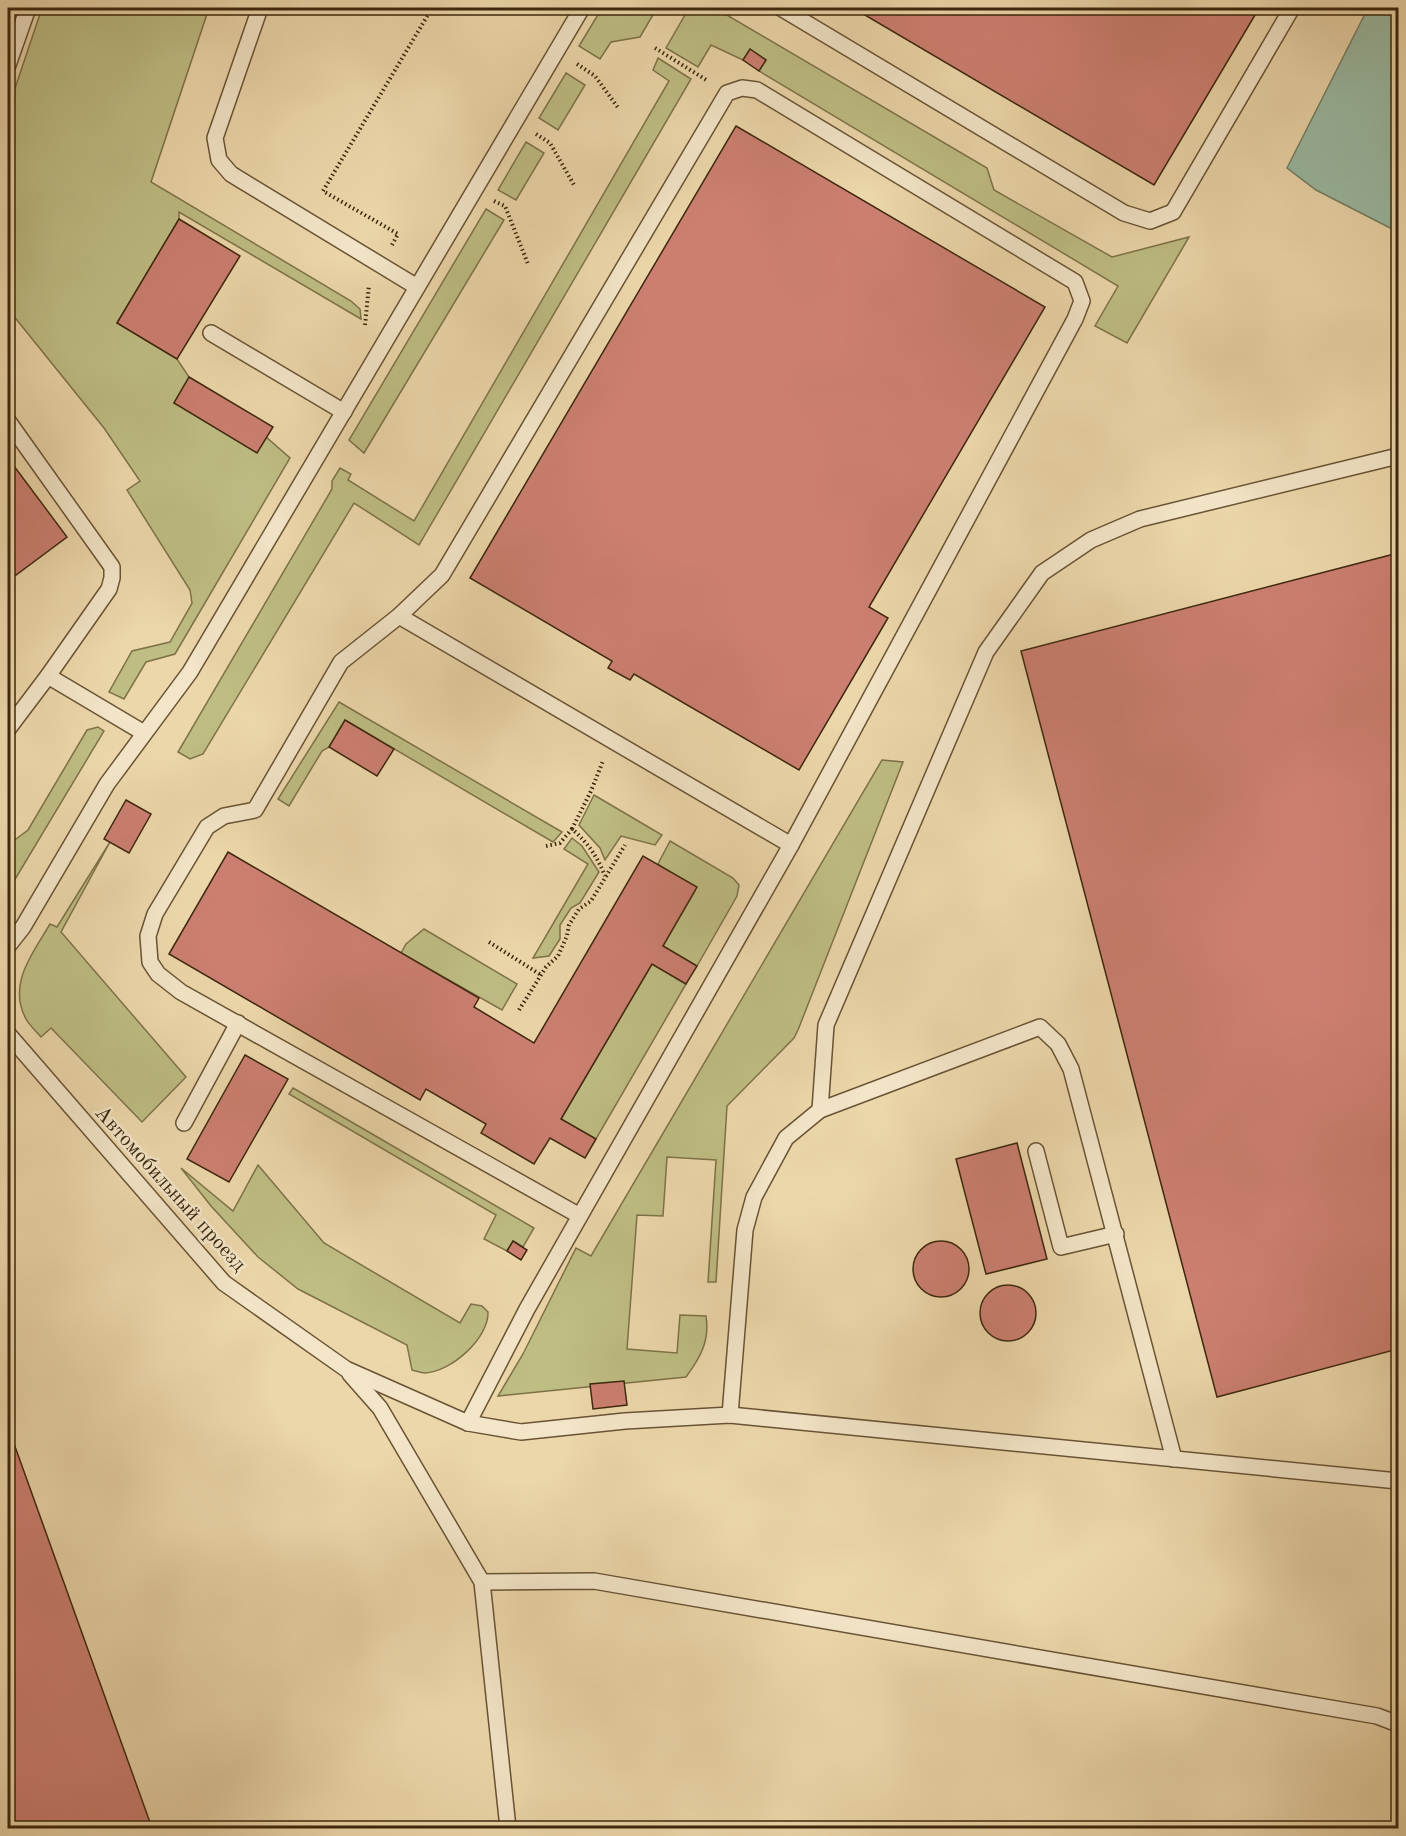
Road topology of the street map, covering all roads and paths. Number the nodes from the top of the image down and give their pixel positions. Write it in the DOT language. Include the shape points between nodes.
graph roads {
  1 [pos="28,8"];
  2 [pos="260,8"];
  3 [pos="582,8"];
  4 [pos="781,8"];
  5 [pos="1292,8"];
  6 [pos="655,48"];
  7 [pos="556,50"];
  8 [pos="8,65"];
  9 [pos="727,93"];
  10 [pos="619,109"];
  11 [pos="515,121"];
  12 [pos="574,185"];
  13 [pos="473,191"];
  14 [pos="528,264"];
  15 [pos="417,287"];
  16 [pos="211,333"];
  17 [pos="344,412"];
  18 [pos="8,421"];
  19 [pos="1398,456"];
  20 [pos="399,616"];
  21 [pos="48,676"];
  22 [pos="8,729"];
  23 [pos="144,733"];
  24 [pos="612,740"];
  25 [pos="572,829"];
  26 [pos="625,845"];
  27 [pos="791,845"];
  28 [pos="546,846"];
  29 [pos="606,877"];
  30 [pos="489,942"];
  31 [pos="8,946"];
  32 [pos="542,975"];
  33 [pos="519,1010"];
  34 [pos="238,1023"];
  35 [pos="8,1034"];
  36 [pos="820,1110"];
  37 [pos="184,1123"];
  38 [pos="1036,1151"];
  39 [pos="580,1216"];
  40 [pos="1116,1234"];
  41 [pos="346,1370"];
  42 [pos="730,1415"];
  43 [pos="468,1423"];
  44 [pos="1174,1459"];
  45 [pos="1398,1481"];
  46 [pos="482,1582"];
  47 [pos="1398,1724"];
  48 [pos="508,1828"];
  1 -- 8 [label="lane"];
  2 -- 15 [label="lane" via="215,138 219,160 231,174"];
  3 -- 7 [label="lane"];
  4 -- 5 [label="lane" via="1124,213 1149,221 1173,212"];
  6 -- 9 [label="path"];
  7 -- 10 [label="path" via="595,76"];
  7 -- 11 [label="lane"];
  9 -- 20 [label="lane" via="442,575"];
  9 -- 27 [label="lane" via="742,88 757,90 1075,282 1082,301"];
  11 -- 12 [label="path" via="550,143"];
  11 -- 13 [label="lane"];
  13 -- 14 [label="path" via="505,206"];
  13 -- 15 [label="lane"];
  15 -- 17 [label="lane"];
  16 -- 17 [label="lane"];
  17 -- 23 [label="lane" via="190,672"];
  18 -- 21 [label="lane" via="112,567 109,589"];
  19 -- 36 [label="lane" via="1140,519 1091,540 1042,573 986,652 826,1025"];
  20 -- 24 [label="lane"];
  20 -- 34 [label="lane" via="341,662 255,810 224,816 207,827 155,914 148,948 150,962 158,974 181,992"];
  21 -- 22 [label="lane"];
  21 -- 23 [label="lane"];
  23 -- 31 [label="lane" via="107,784"];
  24 -- 25 [label="path"];
  24 -- 27 [label="lane"];
  25 -- 28 [label="path" via="560,843"];
  25 -- 29 [label="path" via="596,854"];
  26 -- 29 [label="path"];
  27 -- 39 [label="lane"];
  29 -- 32 [label="path" via="591,901 579,909 568,925 558,956"];
  30 -- 32 [label="path"];
  32 -- 33 [label="path"];
  34 -- 37 [label="lane"];
  34 -- 39 [label="lane"];
  35 -- 41 [label="lane, Автомобильный проезд" via="224,1283"];
  36 -- 40 [label="lane" via="1040,1027 1058,1044 1071,1069"];
  36 -- 42 [label="lane" via="786,1138 754,1197 745,1230"];
  38 -- 40 [label="lane" via="1061,1248"];
  39 -- 43 [label="lane"];
  40 -- 44 [label="lane"];
  41 -- 43 [label="lane, Автомобильный проезд"];
  41 -- 46 [label="lane" via="380,1408"];
  42 -- 43 [label="lane, Автомобильный проезд" via="521,1431"];
  42 -- 44 [label="lane, Автомобильный проезд"];
  44 -- 45 [label="lane, Автомобильный проезд"];
  46 -- 47 [label="lane" via="594,1581 1377,1716"];
  46 -- 48 [label="lane"];
}
